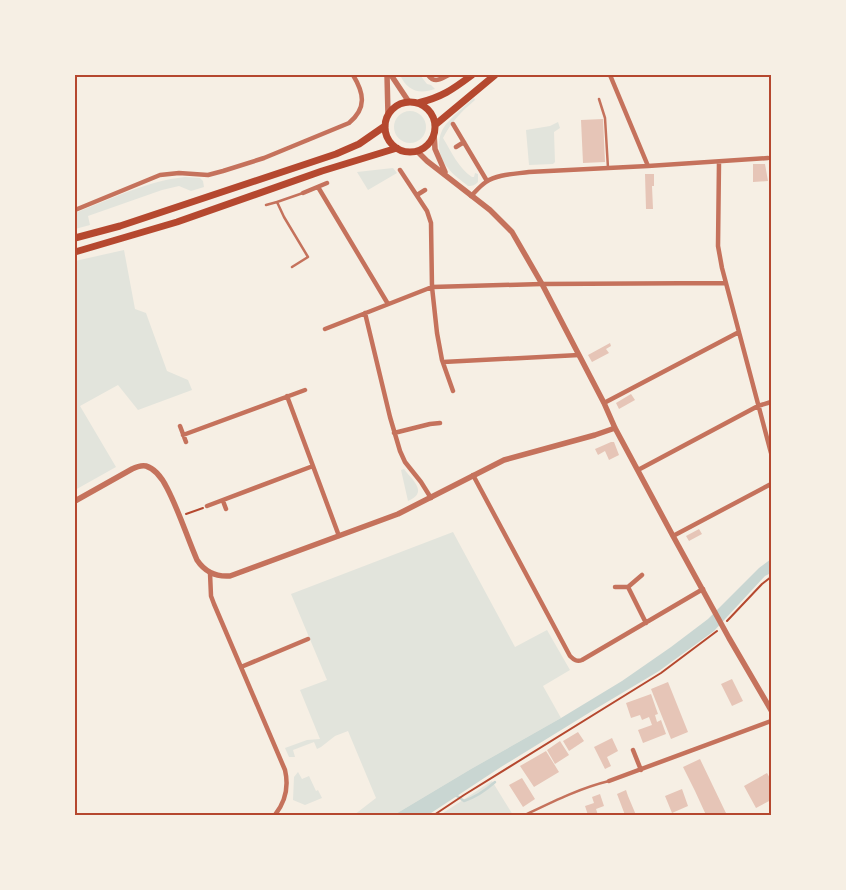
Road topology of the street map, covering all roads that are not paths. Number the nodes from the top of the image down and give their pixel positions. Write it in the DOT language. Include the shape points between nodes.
graph roads {
  1 [pos="353,75"];
  2 [pos="387,75"];
  3 [pos="391,75"];
  4 [pos="428,75"];
  5 [pos="449,75"];
  6 [pos="472,75"];
  7 [pos="495,75"];
  8 [pos="610,75"];
  9 [pos="599,99"];
  10 [pos="409,102"];
  11 [pos="418,103"];
  12 [pos="388,115"];
  13 [pos="454,124"];
  14 [pos="435,125"];
  15 [pos="385,126"];
  16 [pos="434,134"];
  17 [pos="464,142"];
  18 [pos="456,147"];
  19 [pos="397,148"];
  20 [pos="417,151"];
  21 [pos="768,158"];
  22 [pos="719,162"];
  23 [pos="648,166"];
  24 [pos="608,168"];
  25 [pos="400,170"];
  26 [pos="446,175"];
  27 [pos="487,181"];
  28 [pos="326,183"];
  29 [pos="318,187"];
  30 [pos="425,190"];
  31 [pos="303,193"];
  32 [pos="417,195"];
  33 [pos="471,196"];
  34 [pos="277,202"];
  35 [pos="266,205"];
  36 [pos="75,210"];
  37 [pos="75,238"];
  38 [pos="75,252"];
  39 [pos="292,267"];
  40 [pos="726,283"];
  41 [pos="542,284"];
  42 [pos="432,287"];
  43 [pos="388,304"];
  44 [pos="365,313"];
  45 [pos="325,328"];
  46 [pos="739,332"];
  47 [pos="579,355"];
  48 [pos="443,362"];
  49 [pos="305,390"];
  50 [pos="453,391"];
  51 [pos="287,396"];
  52 [pos="604,402"];
  53 [pos="771,402"];
  54 [pos="758,406"];
  55 [pos="440,423"];
  56 [pos="180,426"];
  57 [pos="615,428"];
  58 [pos="394,433"];
  59 [pos="183,435"];
  60 [pos="186,442"];
  61 [pos="771,453"];
  62 [pos="313,466"];
  63 [pos="638,470"];
  64 [pos="473,475"];
  65 [pos="771,484"];
  66 [pos="431,498"];
  67 [pos="75,501"];
  68 [pos="223,501"];
  69 [pos="208,506"];
  70 [pos="226,509"];
  71 [pos="339,536"];
  72 [pos="673,536"];
  73 [pos="210,573"];
  74 [pos="642,575"];
  75 [pos="616,587"];
  76 [pos="628,587"];
  77 [pos="703,589"];
  78 [pos="646,623"];
  79 [pos="308,639"];
  80 [pos="241,666"];
  81 [pos="771,710"];
  82 [pos="771,721"];
  83 [pos="633,750"];
  84 [pos="641,770"];
  85 [pos="609,781"];
  86 [pos="275,815"];
  87 [pos="525,815"];
  1 -- 36 [label="street" via="362,100 359,112 349,123 264,158 208,174 160,175"];
  2 -- 12 [label="street"];
  3 -- 10 [label="street"];
  4 -- 5 [label="street" via="436,80"];
  6 -- 11 [label="main road" via="445,94"];
  7 -- 14 [label="main road"];
  8 -- 23 [label="street"];
  9 -- 24 [label="lane" via="605,118"];
  10 -- 11 [label="main road"];
  10 -- 12 [label="main road" via="397,106"];
  11 -- 14 [label="main road" via="430,112"];
  12 -- 15 [label="main road"];
  13 -- 17 [label="street"];
  14 -- 16 [label="main road"];
  15 -- 19 [label="main road" via="388,139"];
  15 -- 37 [label="main road" via="336,154"];
  16 -- 20 [label="main road"];
  16 -- 26 [label="street" via="435,149"];
  17 -- 18 [label="street"];
  17 -- 27 [label="street"];
  19 -- 20 [label="main road"];
  19 -- 38 [label="main road" via="322,170 177,222"];
  20 -- 26 [label="street"];
  21 -- 22 [label="street"];
  22 -- 23 [label="street"];
  22 -- 40 [label="street" via="718,246"];
  23 -- 24 [label="street"];
  24 -- 27 [label="street" via="528,172"];
  25 -- 32 [label="street"];
  26 -- 33 [label="street"];
  27 -- 33 [label="street"];
  28 -- 29 [label="street"];
  29 -- 31 [label="street"];
  29 -- 43 [label="street"];
  30 -- 32 [label="street"];
  31 -- 34 [label="lane"];
  32 -- 42 [label="street" via="431,223"];
  33 -- 41 [label="street" via="512,232"];
  34 -- 35 [label="lane"];
  34 -- 39 [label="lane" via="308,257"];
  40 -- 41 [label="street"];
  40 -- 46 [label="street"];
  41 -- 42 [label="street"];
  41 -- 47 [label="street"];
  42 -- 43 [label="street"];
  42 -- 48 [label="street"];
  43 -- 44 [label="street"];
  44 -- 45 [label="street"];
  44 -- 58 [label="street"];
  46 -- 52 [label="street"];
  46 -- 54 [label="street"];
  47 -- 48 [label="street"];
  47 -- 52 [label="street"];
  48 -- 50 [label="street"];
  49 -- 51 [label="street"];
  51 -- 59 [label="street"];
  51 -- 62 [label="street"];
  52 -- 57 [label="street"];
  53 -- 54 [label="street"];
  54 -- 61 [label="street"];
  54 -- 63 [label="street"];
  55 -- 58 [label="street"];
  56 -- 59 [label="street"];
  57 -- 63 [label="street"];
  57 -- 64 [label="street" via="514,456"];
  58 -- 66 [label="street" via="402,457"];
  59 -- 60 [label="street"];
  62 -- 68 [label="street"];
  62 -- 71 [label="street"];
  63 -- 72 [label="street"];
  64 -- 66 [label="street"];
  64 -- 78 [label="street" via="574,660 582,660"];
  65 -- 72 [label="street"];
  66 -- 71 [label="street"];
  67 -- 73 [label="street" via="141,465 156,471 167,487 197,560"];
  68 -- 69 [label="street"];
  68 -- 70 [label="street"];
  71 -- 73 [label="street" via="230,576"];
  72 -- 77 [label="street"];
  73 -- 80 [label="street" via="211,596"];
  74 -- 76 [label="street"];
  75 -- 76 [label="street"];
  76 -- 78 [label="street"];
  77 -- 78 [label="street"];
  77 -- 81 [label="street"];
  79 -- 80 [label="street"];
  80 -- 86 [label="street" via="285,770 286,794"];
  82 -- 84 [label="street"];
  83 -- 84 [label="street"];
  84 -- 85 [label="street"];
  85 -- 87 [label="lane"];
}
